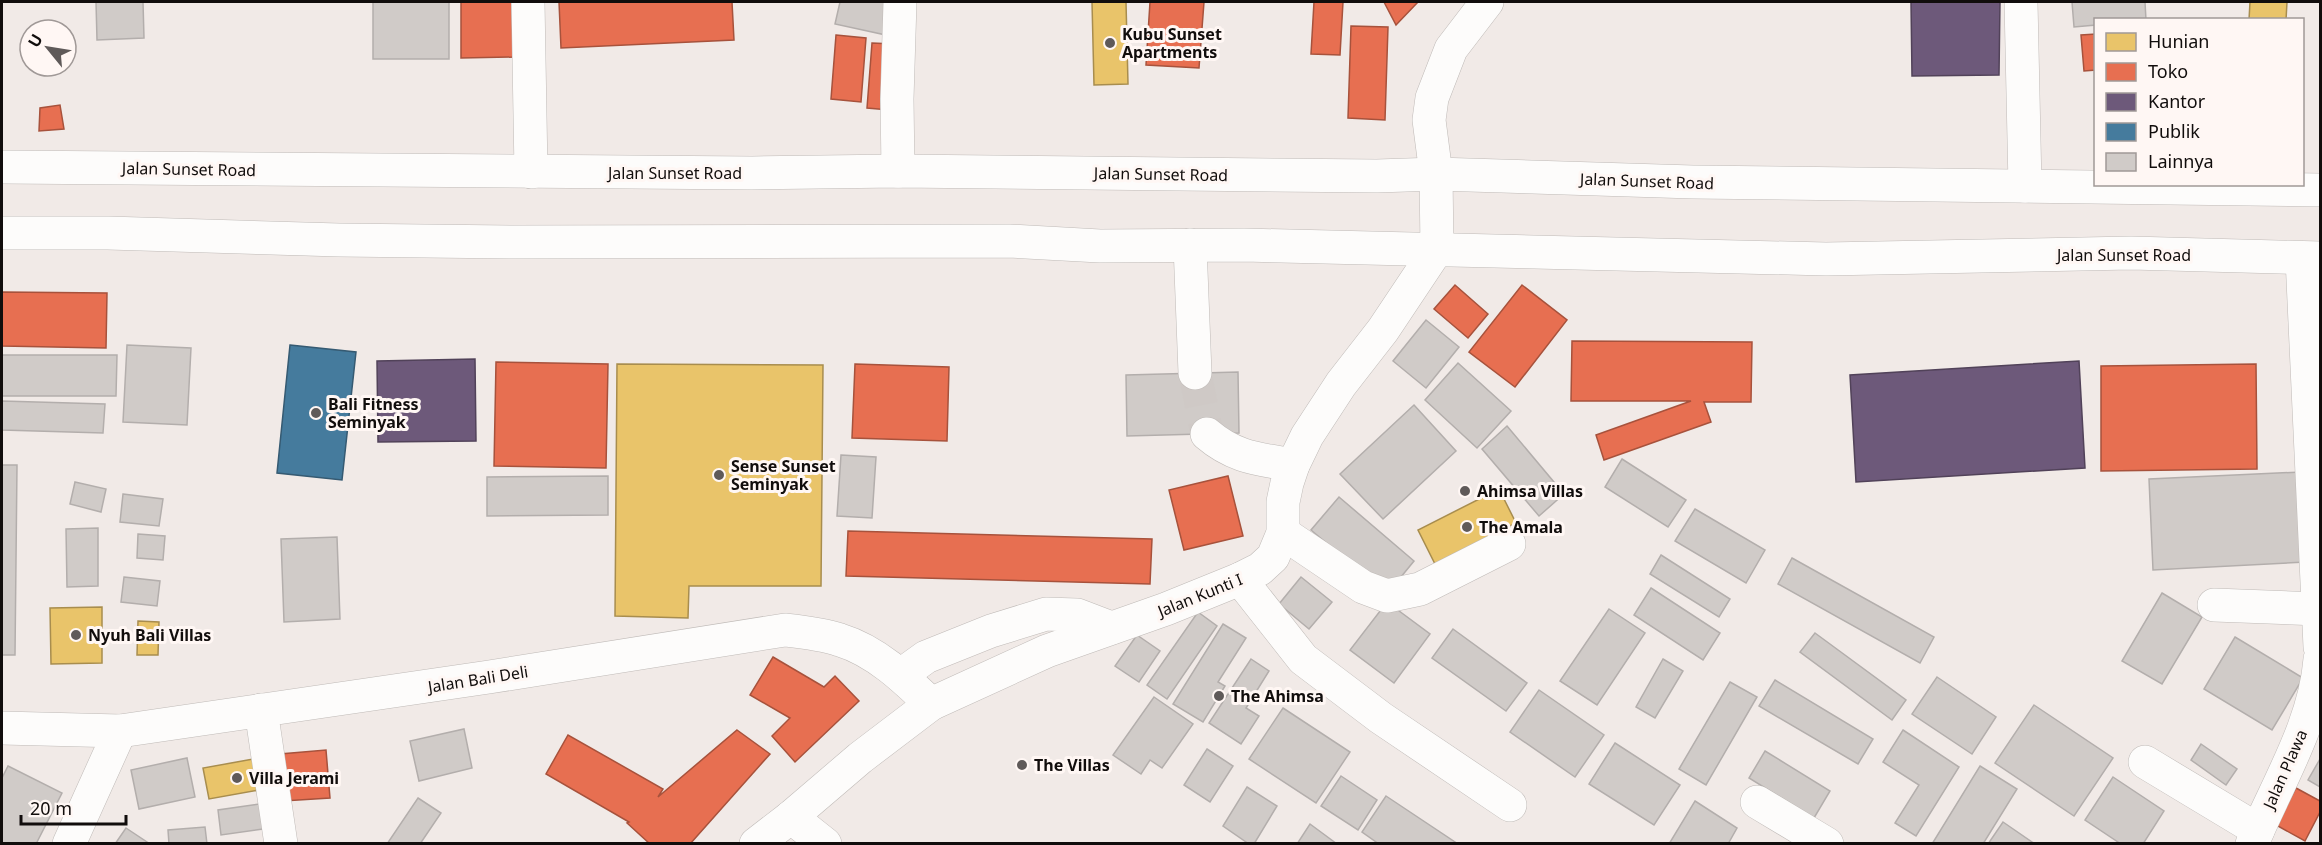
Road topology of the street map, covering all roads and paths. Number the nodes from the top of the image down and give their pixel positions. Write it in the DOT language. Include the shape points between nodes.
graph roads {
  1 [pos="528,2"];
  2 [pos="900,2"];
  3 [pos="1487,2"];
  4 [pos="2021,2"];
  5 [pos="2,167"];
  6 [pos="897,171"];
  7 [pos="531,172"];
  8 [pos="1436,174"];
  9 [pos="2025,186"];
  10 [pos="2320,190"];
  11 [pos="2,233"];
  12 [pos="1190,245"];
  13 [pos="1437,249"];
  14 [pos="2311,258"];
  15 [pos="1195,373"];
  16 [pos="1208,434"];
  17 [pos="1293,465"];
  18 [pos="1283,533"];
  19 [pos="1509,544"];
  20 [pos="1240,579"];
  21 [pos="2214,605"];
  22 [pos="2319,609"];
  23 [pos="1111,628"];
  24 [pos="2320,647"];
  25 [pos="2320,659"];
  26 [pos="901,675"];
  27 [pos="931,704"];
  28 [pos="261,710"];
  29 [pos="2,728"];
  30 [pos="120,731"];
  31 [pos="2145,762"];
  32 [pos="1757,802"];
  33 [pos="1510,805"];
  34 [pos="791,817"];
  35 [pos="2255,837"];
  36 [pos="69,843"];
  37 [pos="281,843"];
  38 [pos="756,843"];
  39 [pos="825,843"];
  40 [pos="1827,843"];
  1 -- 7 [label="main road"];
  2 -- 6 [label="main road"];
  3 -- 8 [label="main road" via="1451,49 1432,98 1429,120"];
  4 -- 9 [label="main road"];
  5 -- 7 [label="main road, Jalan Sunset Road"];
  6 -- 7 [label="main road, Jalan Sunset Road"];
  6 -- 8 [label="main road, Jalan Sunset Road"];
  8 -- 9 [label="main road, Jalan Sunset Road"];
  8 -- 13 [label="main road"];
  9 -- 10 [label="main road, Jalan Sunset Road"];
  11 -- 12 [label="main road, Jalan Sunset Road" via="108,232 339,240"];
  12 -- 13 [label="main road, Jalan Sunset Road"];
  12 -- 15 [label="main road"];
  13 -- 14 [label="main road, Jalan Sunset Road" via="1826,259 2131,253"];
  13 -- 17 [label="main road, Jalan Kunti I" via="1325,407"];
  14 -- 22 [label="main road"];
  16 -- 17 [label="main road" via="1222,447 1242,456"];
  17 -- 18 [label="main road, Jalan Kunti I" via="1283,502"];
  18 -- 19 [label="main road" via="1364,587 1388,596 1420,589"];
  18 -- 20 [label="main road, Jalan Kunti I" via="1273,557"];
  20 -- 23 [label="main road, Jalan Kunti I"];
  20 -- 33 [label="main road" via="1303,659 1381,718"];
  21 -- 22 [label="main road"];
  22 -- 24 [label="main road"];
  23 -- 26 [label="main road" via="1077,615 1046,614 926,657"];
  23 -- 27 [label="main road, Jalan Kunti I" via="1047,651"];
  25 -- 35 [label="main road, Jalan Plawa" via="2313,707"];
  26 -- 27 [label="main road, Jalan Bali Deli"];
  26 -- 28 [label="main road, Jalan Bali Deli" via="842,640 784,630"];
  27 -- 34 [label="main road, Jalan Kunti I"];
  28 -- 30 [label="main road, Jalan Bali Deli"];
  28 -- 37 [label="main road"];
  29 -- 30 [label="main road, Jalan Bali Deli"];
  30 -- 36 [label="main road"];
  31 -- 35 [label="main road"];
  32 -- 40 [label="main road"];
  34 -- 38 [label="main road, Jalan Kunti I"];
  34 -- 39 [label="main road"];
}
